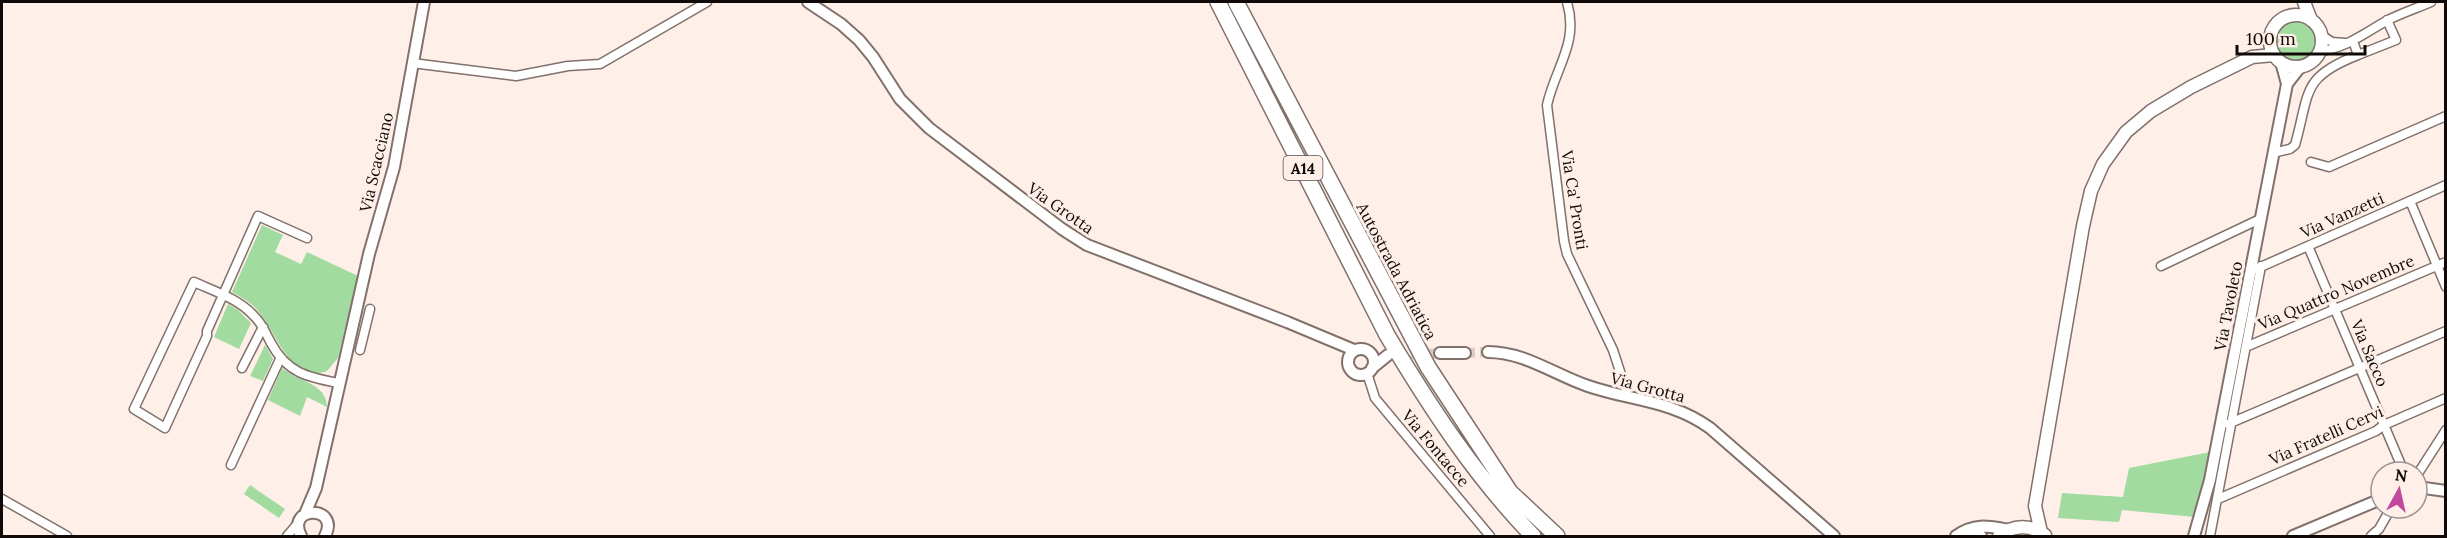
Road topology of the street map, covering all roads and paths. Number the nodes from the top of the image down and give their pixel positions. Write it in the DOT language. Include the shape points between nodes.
graph roads {
  1 [pos="424,2"];
  2 [pos="707,2"];
  3 [pos="808,2"];
  4 [pos="1218,2"];
  5 [pos="1236,2"];
  6 [pos="1567,2"];
  7 [pos="2299,2"];
  8 [pos="2304,2"];
  9 [pos="2431,2"];
  10 [pos="2291,15"];
  11 [pos="2311,20"];
  12 [pos="2388,20"];
  13 [pos="2271,35"];
  14 [pos="2321,35"];
  15 [pos="2349,42"];
  16 [pos="2319,51"];
  17 [pos="2358,55"];
  18 [pos="2252,57"];
  19 [pos="2278,58"];
  20 [pos="412,63"];
  21 [pos="2301,66"];
  22 [pos="2287,84"];
  23 [pos="2445,116"];
  24 [pos="2273,153"];
  25 [pos="2311,162"];
  26 [pos="2445,185"];
  27 [pos="2410,201"];
  28 [pos="2260,219"];
  29 [pos="307,238"];
  30 [pos="2308,246"];
  31 [pos="2441,264"];
  32 [pos="2161,266"];
  33 [pos="2261,266"];
  34 [pos="2250,271"];
  35 [pos="2445,287"];
  36 [pos="223,295"];
  37 [pos="370,309"];
  38 [pos="2335,309"];
  39 [pos="263,327"];
  40 [pos="351,327"];
  41 [pos="364,331"];
  42 [pos="2445,331"];
  43 [pos="2248,346"];
  44 [pos="360,350"];
  45 [pos="1354,350"];
  46 [pos="1488,352"];
  47 [pos="1440,353"];
  48 [pos="1465,353"];
  49 [pos="280,359"];
  50 [pos="242,368"];
  51 [pos="2360,368"];
  52 [pos="1370,370"];
  53 [pos="339,383"];
  54 [pos="1628,396"];
  55 [pos="2445,398"];
  56 [pos="2232,422"];
  57 [pos="2384,425"];
  58 [pos="2220,427"];
  59 [pos="2445,430"];
  60 [pos="2399,460"];
  61 [pos="2426,460"];
  62 [pos="231,465"];
  63 [pos="316,488"];
  64 [pos="2429,489"];
  65 [pos="2445,491"];
  66 [pos="2,499"];
  67 [pos="2218,499"];
  68 [pos="2369,504"];
  69 [pos="2036,506"];
  70 [pos="324,517"];
  71 [pos="302,518"];
  72 [pos="2384,520"];
  73 [pos="2022,527"];
  74 [pos="2004,533"];
  75 [pos="2044,534"];
  76 [pos="1958,535"];
  77 [pos="2194,536"];
  78 [pos="67,537"];
  79 [pos="287,537"];
  80 [pos="301,537"];
  81 [pos="325,537"];
  82 [pos="1490,537"];
  83 [pos="1533,537"];
  84 [pos="1557,537"];
  85 [pos="1834,537"];
  86 [pos="1981,537"];
  87 [pos="2210,537"];
  88 [pos="2293,537"];
  89 [pos="2371,537"];
  1 -- 20 [label="street, Via Scacciano"];
  2 -- 20 [label="street" via="600,64 516,76"];
  3 -- 45 [label="street, Via Grotta" via="859,40 900,99 929,128 1087,245"];
  4 -- 83 [label="highway, A14" via="1393,344 1452,438"];
  5 -- 84 [label="highway, Autostrada Adriatica / A14" via="1428,367 1510,492"];
  6 -- 54 [label="street, Via Ca' Pronti" via="1572,31 1569,48 1547,105 1564,241 1574,271 1613,350"];
  7 -- 10 [label="main road"];
  8 -- 11 [label="main road"];
  9 -- 12 [label="street"];
  10 -- 11 [label="main road"];
  10 -- 13 [label="main road" via="2278,22"];
  11 -- 14 [label="main road"];
  12 -- 15 [label="street"];
  12 -- 17 [label="street" via="2396,40"];
  13 -- 18 [label="main road"];
  13 -- 19 [label="main road"];
  14 -- 15 [label="street" via="2332,42"];
  14 -- 16 [label="main road"];
  15 -- 16 [label="street"];
  15 -- 17 [label="street"];
  16 -- 21 [label="main road"];
  17 -- 24 [label="street" via="2324,70 2316,78 2309,90 2295,145"];
  18 -- 19 [label="main road"];
  18 -- 69 [label="main road" via="2151,111 2126,132 2103,164 2091,191 2083,226"];
  19 -- 21 [label="main road"];
  19 -- 22 [label="street, Via Tavoleto"];
  20 -- 40 [label="street, Via Scacciano" via="394,167"];
  21 -- 22 [label="street, Via Tavoleto"];
  22 -- 24 [label="street, Via Tavoleto"];
  23 -- 25 [label="street" via="2329,167"];
  24 -- 28 [label="street, Via Tavoleto"];
  26 -- 27 [label="street, Via Vanzetti"];
  27 -- 30 [label="street, Via Vanzetti"];
  27 -- 31 [label="street, Via Quattro Novembre"];
  28 -- 32 [label="street"];
  28 -- 34 [label="street, Via Tavoleto"];
  29 -- 36 [label="street" via="258,216"];
  30 -- 33 [label="street, Via Vanzetti"];
  30 -- 38 [label="street, Via Sacco"];
  31 -- 35 [label="street, Via Quattro Novembre"];
  31 -- 38 [label="street, Via Quattro Novembre"];
  33 -- 34 [label="street, Via Vanzetti"];
  33 -- 43 [label="street, Via Tavoleto"];
  34 -- 58 [label="street, Via Tavoleto"];
  36 -- 36 [label="street" via="194,282 134,409 165,428"];
  36 -- 39 [label="street" via="247,309"];
  37 -- 41 [label="street"];
  38 -- 43 [label="street, Via Quattro Novembre"];
  38 -- 51 [label="street, Via Sacco"];
  39 -- 49 [label="street"];
  39 -- 50 [label="street"];
  40 -- 41 [label="street"];
  40 -- 53 [label="street, Via Scacciano"];
  41 -- 44 [label="street"];
  42 -- 51 [label="street"];
  43 -- 56 [label="street, Via Tavoleto"];
  45 -- 52 [label="street" via="1371,353 1374,360"];
  45 -- 52 [label="street" via="1349,356 1349,368 1355,374"];
  46 -- 54 [label="street, Via Grotta" via="1517,356 1590,387"];
  47 -- 48 [label="street"];
  49 -- 53 [label="street" via="312,378"];
  49 -- 62 [label="street"];
  51 -- 56 [label="street"];
  51 -- 57 [label="street, Via Sacco"];
  52 -- 82 [label="street, Via Fontacce" via="1375,398"];
  53 -- 63 [label="street, Via Scacciano"];
  54 -- 85 [label="street, Via Grotta" via="1693,416"];
  55 -- 57 [label="street, Via Fratelli Cervi"];
  56 -- 58 [label="street"];
  56 -- 67 [label="street, Via Tavoleto"];
  57 -- 60 [label="street, Via Sacco"];
  57 -- 67 [label="street, Via Fratelli Cervi"];
  58 -- 77 [label="street, Via Tavoleto"];
  59 -- 61 [label="street"];
  63 -- 70 [label="street, Via Scacciano"];
  63 -- 71 [label="street, Via Scacciano"];
  64 -- 65 [label="street"];
  66 -- 78 [label="street"];
  67 -- 87 [label="street, Via Tavoleto"];
  68 -- 88 [label="street"];
  69 -- 73 [label="main road"];
  69 -- 75 [label="main road"];
  70 -- 71 [label="street" via="315,513"];
  70 -- 81 [label="street, Via Scacciano" via="328,527"];
  71 -- 79 [label="street"];
  71 -- 80 [label="street" via="298,531"];
  72 -- 89 [label="street"];
  73 -- 74 [label="main road"];
  73 -- 75 [label="main road"];
  74 -- 76 [label="street" via="1972,526"];
  76 -- 86 [label="street" via="1976,533"];
}
